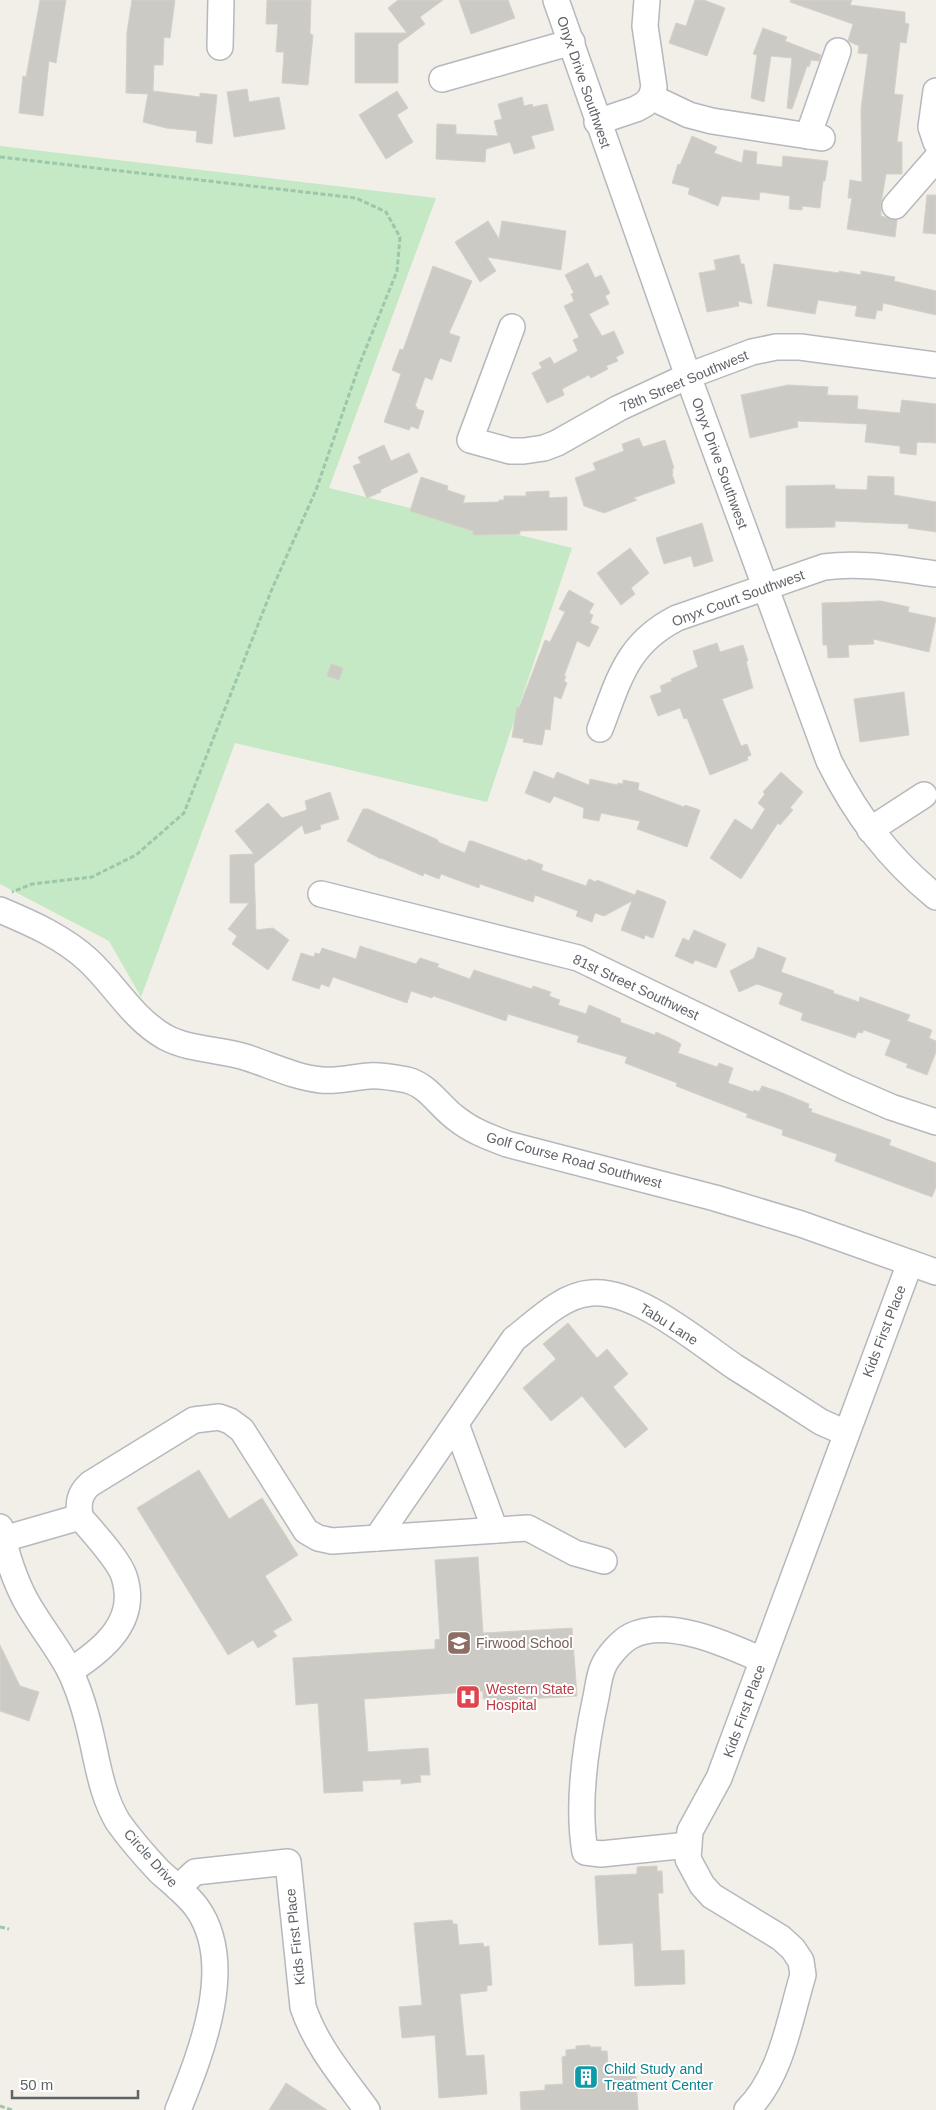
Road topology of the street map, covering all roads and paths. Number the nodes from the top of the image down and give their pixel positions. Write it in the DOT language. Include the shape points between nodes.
graph roads {
  1 [pos="221,0"];
  2 [pos="556,0"];
  3 [pos="647,0"];
  4 [pos="572,42"];
  5 [pos="220,47"];
  6 [pos="838,52"];
  7 [pos="442,79"];
  8 [pos="936,91"];
  9 [pos="651,97"];
  10 [pos="597,122"];
  11 [pos="936,142"];
  12 [pos="0,157"];
  13 [pos="936,160"];
  14 [pos="895,206"];
  15 [pos="512,327"];
  16 [pos="936,365"];
  17 [pos="688,376"];
  18 [pos="936,574"];
  19 [pos="766,587"];
  20 [pos="600,729"];
  21 [pos="924,795"];
  22 [pos="870,830"];
  23 [pos="321,894"];
  24 [pos="936,897"];
  25 [pos="4,902"];
  26 [pos="936,1122"];
  27 [pos="910,1263"];
  28 [pos="936,1272"];
  29 [pos="456,1424"];
  30 [pos="846,1433"];
  31 [pos="80,1517"];
  32 [pos="495,1530"];
  33 [pos="1,1536"];
  34 [pos="377,1538"];
  35 [pos="604,1561"];
  36 [pos="762,1660"];
  37 [pos="70,1671"];
  38 [pos="688,1845"];
  39 [pos="178,1888"];
  40 [pos="0,1927"];
  41 [pos="8,1929"];
  42 [pos="0,2106"];
  43 [pos="12,2110"];
  44 [pos="178,2110"];
  45 [pos="367,2110"];
  46 [pos="746,2110"];
  1 -- 5 [label="street"];
  2 -- 4 [label="street, Onyx Drive Southwest"];
  3 -- 9 [label="street" via="646,26 654,86"];
  4 -- 7 [label="street"];
  4 -- 10 [label="street, Onyx Drive Southwest"];
  6 -- 9 [label="street" via="815,137 689,116"];
  8 -- 11 [label="street" via="931,127"];
  9 -- 10 [label="street" via="636,109"];
  10 -- 17 [label="street, Onyx Drive Southwest"];
  12 -- 25 [label="path" via="356,198 386,212 400,237 397,271 360,362 316,490 272,589 184,813 136,855 92,876 32,884"];
  13 -- 14 [label="street"];
  15 -- 17 [label="street, 78th Street Southwest" via="470,440 510,451 544,448"];
  16 -- 17 [label="street, 78th Street Southwest" via="800,347 776,347 752,352"];
  17 -- 19 [label="street, Onyx Drive Southwest"];
  18 -- 19 [label="street, Onyx Court Southwest" via="846,564 824,567"];
  19 -- 20 [label="street, Onyx Court Southwest" via="677,618 643,641 624,668"];
  19 -- 22 [label="street, Onyx Drive Southwest" via="829,761"];
  21 -- 22 [label="street"];
  22 -- 24 [label="street, Onyx Drive Southwest" via="901,866"];
  23 -- 26 [label="street, 81st Street Southwest" via="578,958 846,1087"];
  25 -- 27 [label="street, Golf Course Road Southwest" via="79,953 106,978 135,1014 165,1037 179,1043 245,1057 293,1075 320,1080 371,1076 408,1080 427,1091 456,1119 479,1134 715,1198 801,1224"];
  27 -- 28 [label="street, Golf Course Road Southwest"];
  27 -- 30 [label="street, Kids First Place"];
  29 -- 30 [label="street, Tabu Lane" via="514,1339 568,1300 591,1292 611,1294 657,1313 821,1422"];
  29 -- 32 [label="street"];
  29 -- 34 [label="street, Tabu Lane"];
  30 -- 36 [label="street, Kids First Place"];
  31 -- 33 [label="street"];
  31 -- 34 [label="street" via="78,1504 82,1492 90,1484 194,1420 219,1417 242,1430 306,1531 332,1541"];
  31 -- 37 [label="street" via="124,1574 127,1592 125,1614 118,1631 96,1655"];
  32 -- 34 [label="street"];
  32 -- 35 [label="street" via="528,1528 575,1553"];
  33 -- 37 [label="street, Circle Drive" via="10,1569 26,1601"];
  36 -- 38 [label="street, Kids First Place" via="719,1778 690,1831"];
  36 -- 38 [label="street" via="701,1636 647,1631 630,1636 603,1666 584,1761 585,1852 601,1854"];
  37 -- 39 [label="street, Circle Drive" via="83,1706 107,1800 118,1822 137,1846"];
  38 -- 46 [label="street, Kids First Place" via="688,1859 712,1896 781,1938 801,1961 802,1976 777,2063 768,2083"];
  39 -- 44 [label="street, Circle Drive" via="197,1907 209,1930 214,1991 205,2038"];
  39 -- 45 [label="street, Kids First Place" via="195,1872 288,1862 303,2007 324,2051"];
  40 -- 41 [label="path"];
  42 -- 43 [label="path"];
}
